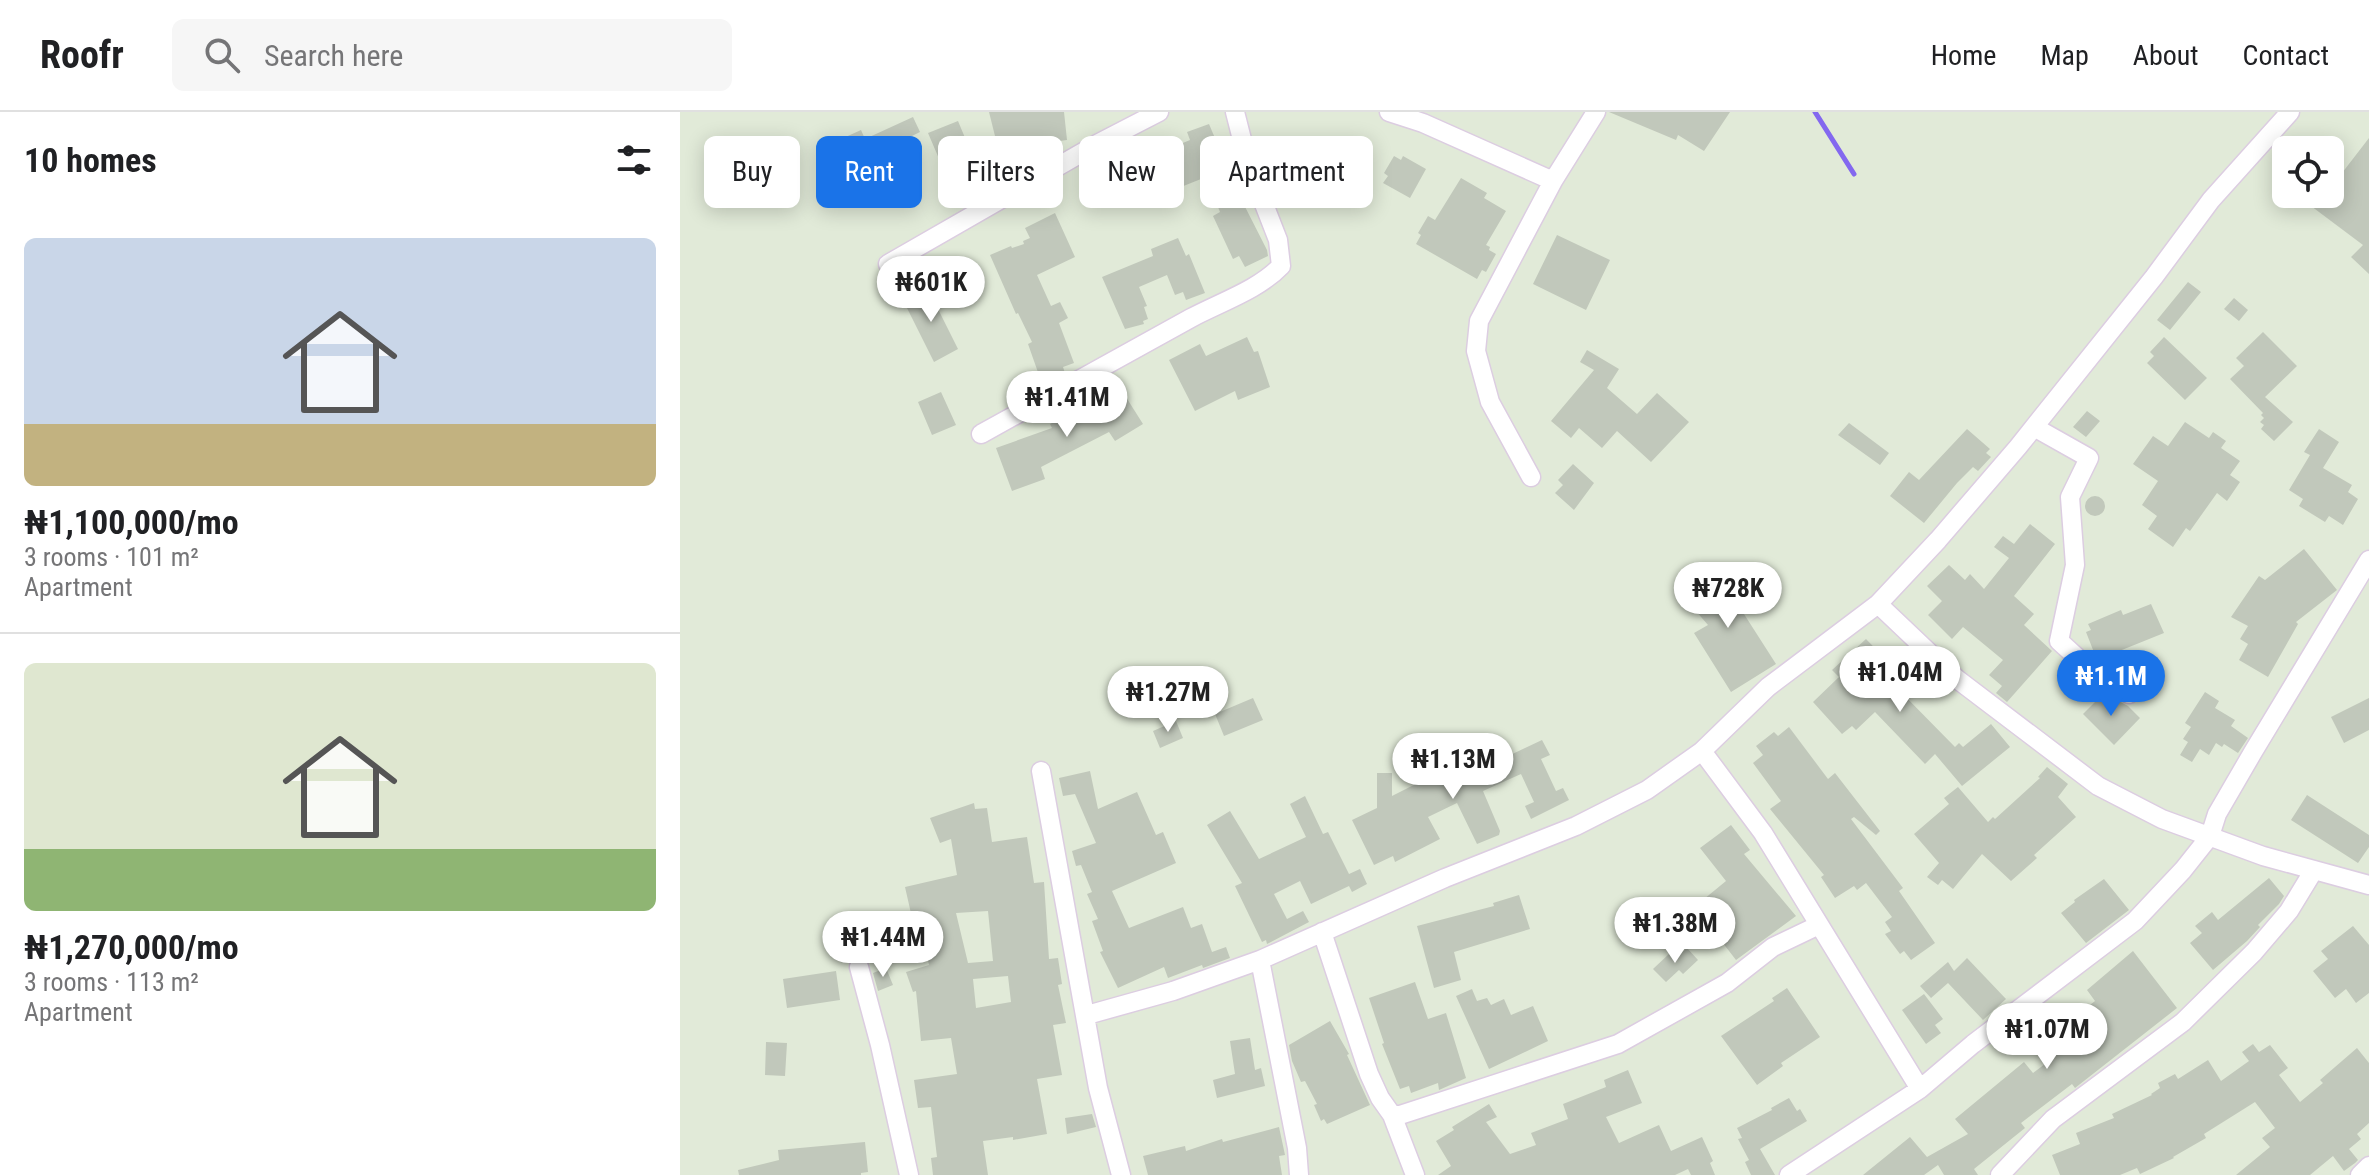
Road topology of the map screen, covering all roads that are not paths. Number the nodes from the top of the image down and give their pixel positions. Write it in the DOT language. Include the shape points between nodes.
graph roads {
  1 [pos="1159,112"];
  2 [pos="1235,112"];
  3 [pos="1389,112"];
  4 [pos="1596,112"];
  5 [pos="2290,112"];
  6 [pos="1553,181"];
  7 [pos="888,264"];
  8 [pos="2034,427"];
  9 [pos="981,434"];
  10 [pos="1531,477"];
  11 [pos="2369,560"];
  12 [pos="1878,604"];
  13 [pos="2129,694"];
  14 [pos="1702,751"];
  15 [pos="1041,771"];
  16 [pos="2210,836"];
  17 [pos="2314,870"];
  18 [pos="2369,885"];
  19 [pos="1819,925"];
  20 [pos="1322,932"];
  21 [pos="1260,960"];
  22 [pos="859,967"];
  23 [pos="1087,1015"];
  24 [pos="1920,1089"];
  25 [pos="1392,1115"];
  26 [pos="2369,1166"];
  27 [pos="909,1175"];
  28 [pos="1121,1175"];
  29 [pos="1299,1175"];
  30 [pos="1415,1175"];
  31 [pos="1789,1175"];
  32 [pos="2000,1175"];
  33 [pos="2360,1175"];
  1 -- 7 [label="street"];
  2 -- 9 [label="street" via="1278,240 1281,266 1269,279"];
  3 -- 6 [label="street"];
  4 -- 6 [label="street"];
  5 -- 8 [label="street" via="2211,200"];
  6 -- 10 [label="street" via="1479,321 1476,351 1490,402"];
  8 -- 12 [label="street"];
  8 -- 13 [label="street" via="2089,458 2070,497 2075,565 2059,641 2094,673"];
  11 -- 16 [label="street" via="2260,739"];
  12 -- 14 [label="street" via="1768,687"];
  12 -- 16 [label="street" via="1957,679 2098,786 2162,819"];
  14 -- 19 [label="street" via="1763,833"];
  14 -- 20 [label="street" via="1647,790 1576,826"];
  15 -- 23 [label="street"];
  16 -- 17 [label="street"];
  16 -- 24 [label="street" via="2135,921"];
  17 -- 18 [label="street"];
  17 -- 32 [label="street" via="2289,911 2193,1012 2053,1119"];
  19 -- 24 [label="street"];
  19 -- 25 [label="street" via="1773,947 1727,983 1618,1044"];
  20 -- 21 [label="street"];
  20 -- 25 [label="street" via="1369,1074"];
  21 -- 23 [label="street"];
  21 -- 29 [label="street"];
  22 -- 27 [label="street"];
  23 -- 28 [label="street" via="1098,1088"];
  24 -- 31 [label="street"];
  25 -- 30 [label="street"];
  26 -- 33 [label="street"];
}
